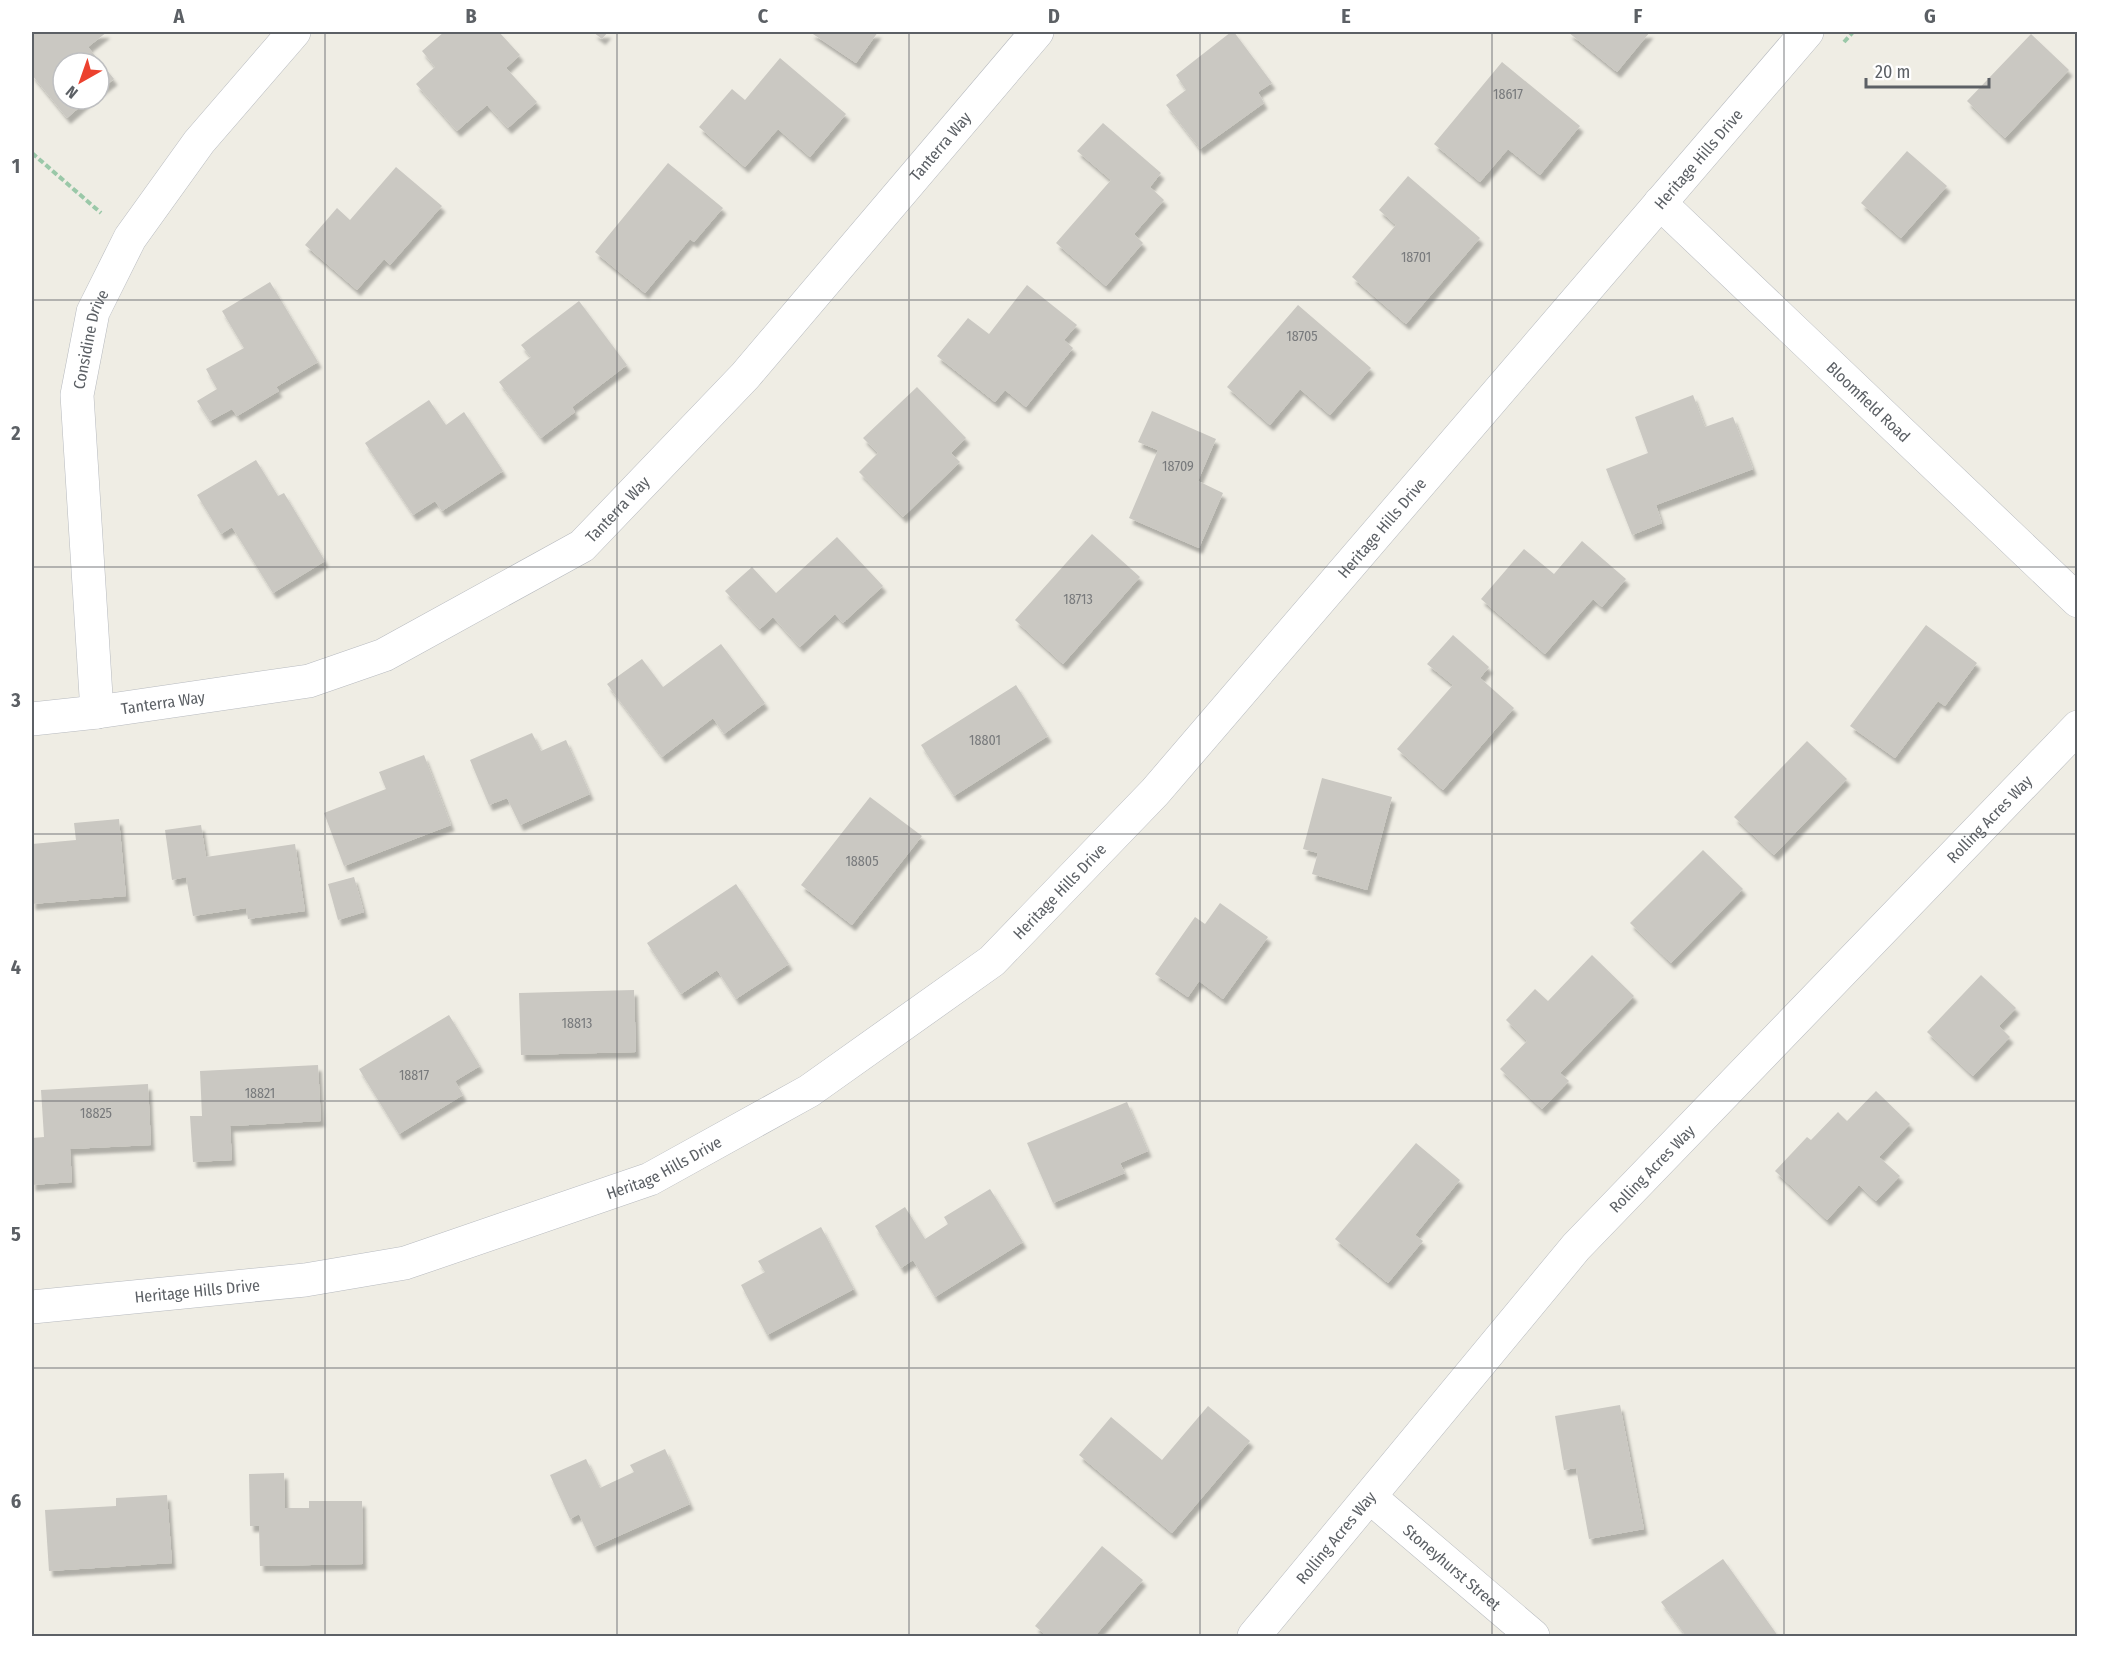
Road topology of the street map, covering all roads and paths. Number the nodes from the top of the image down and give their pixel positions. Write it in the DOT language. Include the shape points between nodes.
graph roads {
  1 [pos="294,32"];
  2 [pos="1037,32"];
  3 [pos="1807,32"];
  4 [pos="1853,32"];
  5 [pos="1838,49"];
  6 [pos="32,153"];
  7 [pos="1660,203"];
  8 [pos="130,238"];
  9 [pos="2078,601"];
  10 [pos="97,712"];
  11 [pos="32,719"];
  12 [pos="2078,727"];
  13 [pos="32,1307"];
  14 [pos="1370,1497"];
  15 [pos="1254,1636"];
  16 [pos="1533,1636"];
  1 -- 8 [label="street, Considine Drive" via="199,142"];
  2 -- 10 [label="street, Tanterra Way" via="745,376 582,546 384,656 309,681"];
  3 -- 7 [label="street, Heritage Hills Drive"];
  4 -- 5 [label="path"];
  6 -- 8 [label="path"];
  7 -- 9 [label="street, Bloomfield Road"];
  7 -- 13 [label="street, Heritage Hills Drive" via="1155,792 1062,890 992,961 809,1091 650,1179 405,1263 304,1280"];
  8 -- 10 [label="street, Considine Drive" via="93,312 77,394"];
  10 -- 11 [label="street, Tanterra Way"];
  12 -- 14 [label="street, Rolling Acres Way" via="1576,1247"];
  14 -- 15 [label="street, Rolling Acres Way"];
  14 -- 16 [label="street, Stoneyhurst Street"];
}
